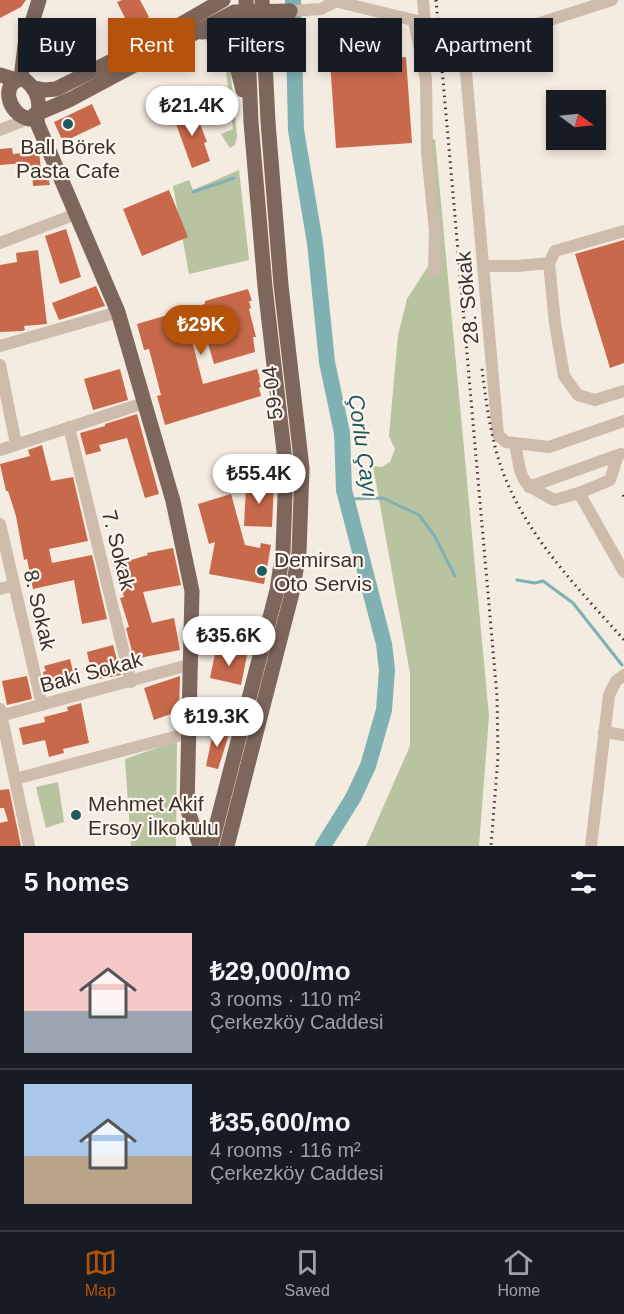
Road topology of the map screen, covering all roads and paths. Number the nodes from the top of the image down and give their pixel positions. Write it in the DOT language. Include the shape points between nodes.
graph roads {
  1 [pos="39,0"];
  2 [pos="212,0"];
  3 [pos="223,0"];
  4 [pos="423,0"];
  5 [pos="612,0"];
  6 [pos="333,1"];
  7 [pos="246,6"];
  8 [pos="262,6"];
  9 [pos="290,10"];
  10 [pos="190,18"];
  11 [pos="192,18"];
  12 [pos="286,18"];
  13 [pos="421,18"];
  14 [pos="553,19"];
  15 [pos="414,21"];
  16 [pos="195,33"];
  17 [pos="195,35"];
  18 [pos="108,63"];
  19 [pos="121,72"];
  20 [pos="266,72"];
  21 [pos="425,72"];
  22 [pos="466,72"];
  23 [pos="0,75"];
  24 [pos="24,79"];
  25 [pos="5,102"];
  26 [pos="33,119"];
  27 [pos="251,122"];
  28 [pos="0,129"];
  29 [pos="76,214"];
  30 [pos="624,231"];
  31 [pos="0,243"];
  32 [pos="549,263"];
  33 [pos="484,266"];
  34 [pos="434,272"];
  35 [pos="118,312"];
  36 [pos="0,346"];
  37 [pos="0,365"];
  38 [pos="624,391"];
  39 [pos="144,402"];
  40 [pos="624,421"];
  41 [pos="69,427"];
  42 [pos="16,444"];
  43 [pos="516,444"];
  44 [pos="0,450"];
  45 [pos="621,454"];
  46 [pos="529,487"];
  47 [pos="579,493"];
  48 [pos="0,524"];
  49 [pos="624,572"];
  50 [pos="14,585"];
  51 [pos="0,589"];
  52 [pos="192,664"];
  53 [pos="620,678"];
  54 [pos="130,682"];
  55 [pos="42,705"];
  56 [pos="1,713"];
  57 [pos="604,732"];
  58 [pos="189,733"];
  59 [pos="624,735"];
  60 [pos="15,779"];
  61 [pos="29,846"];
  62 [pos="200,846"];
  63 [pos="211,846"];
  64 [pos="227,846"];
  65 [pos="591,846"];
  1 -- 24 [label="main road" via="25,45"];
  2 -- 10 [label="main road"];
  3 -- 11 [label="main road"];
  4 -- 13 [label="street"];
  5 -- 14 [label="street"];
  6 -- 9 [label="street" via="321,9"];
  6 -- 15 [label="street"];
  7 -- 8 [label="main road"];
  7 -- 16 [label="main road"];
  7 -- 27 [label="main road, 59-04"];
  8 -- 9 [label="main road"];
  9 -- 12 [label="main road"];
  17 -- 27 [label="main road" via="214,29 229,37"];
  18 -- 24 [label="main road" via="56,89 44,90"];
  19 -- 26 [label="main road"];
  20 -- 64 [label="main road, 59-04 / 59-04" via="281,285 302,468 301,513 292,593"];
  21 -- 34 [label="street"];
  22 -- 33 [label="street, 28. Sokak"];
  23 -- 24 [label="main road"];
  24 -- 25 [label="main road"];
  24 -- 26 [label="main road" via="39,102"];
  25 -- 26 [label="main road" via="18,115"];
  25 -- 28 [label="street" via="7,122"];
  26 -- 28 [label="street"];
  26 -- 29 [label="main road"];
  27 -- 63 [label="main road, 59-04" via="286,469 286,513 277,590"];
  29 -- 31 [label="street"];
  29 -- 35 [label="main road"];
  30 -- 32 [label="street" via="555,251"];
  32 -- 33 [label="street"];
  32 -- 38 [label="street" via="564,376 578,395 595,400"];
  33 -- 43 [label="street, 28. Sokak" via="498,435"];
  35 -- 36 [label="street"];
  35 -- 39 [label="main road"];
  37 -- 42 [label="street"];
  39 -- 41 [label="street"];
  39 -- 52 [label="main road" via="173,501 192,591"];
  40 -- 43 [label="street" via="549,447"];
  41 -- 42 [label="street"];
  41 -- 54 [label="street, 7. Sokak"];
  42 -- 44 [label="street"];
  43 -- 46 [label="street" via="523,481"];
  45 -- 46 [label="street"];
  45 -- 47 [label="street" via="610,480"];
  46 -- 47 [label="street" via="554,500"];
  47 -- 49 [label="street"];
  48 -- 50 [label="street, 8. Sokak"];
  50 -- 51 [label="street"];
  50 -- 55 [label="street, 8. Sokak"];
  52 -- 54 [label="street, Baki Sokak"];
  52 -- 58 [label="main road"];
  53 -- 57 [label="street" via="609,695"];
  54 -- 55 [label="street, Baki Sokak"];
  55 -- 56 [label="street, Baki Sokak"];
  56 -- 60 [label="street"];
  57 -- 59 [label="street"];
  57 -- 65 [label="street"];
  58 -- 60 [label="street"];
  58 -- 62 [label="main road" via="188,808"];
  60 -- 61 [label="street"];
}
